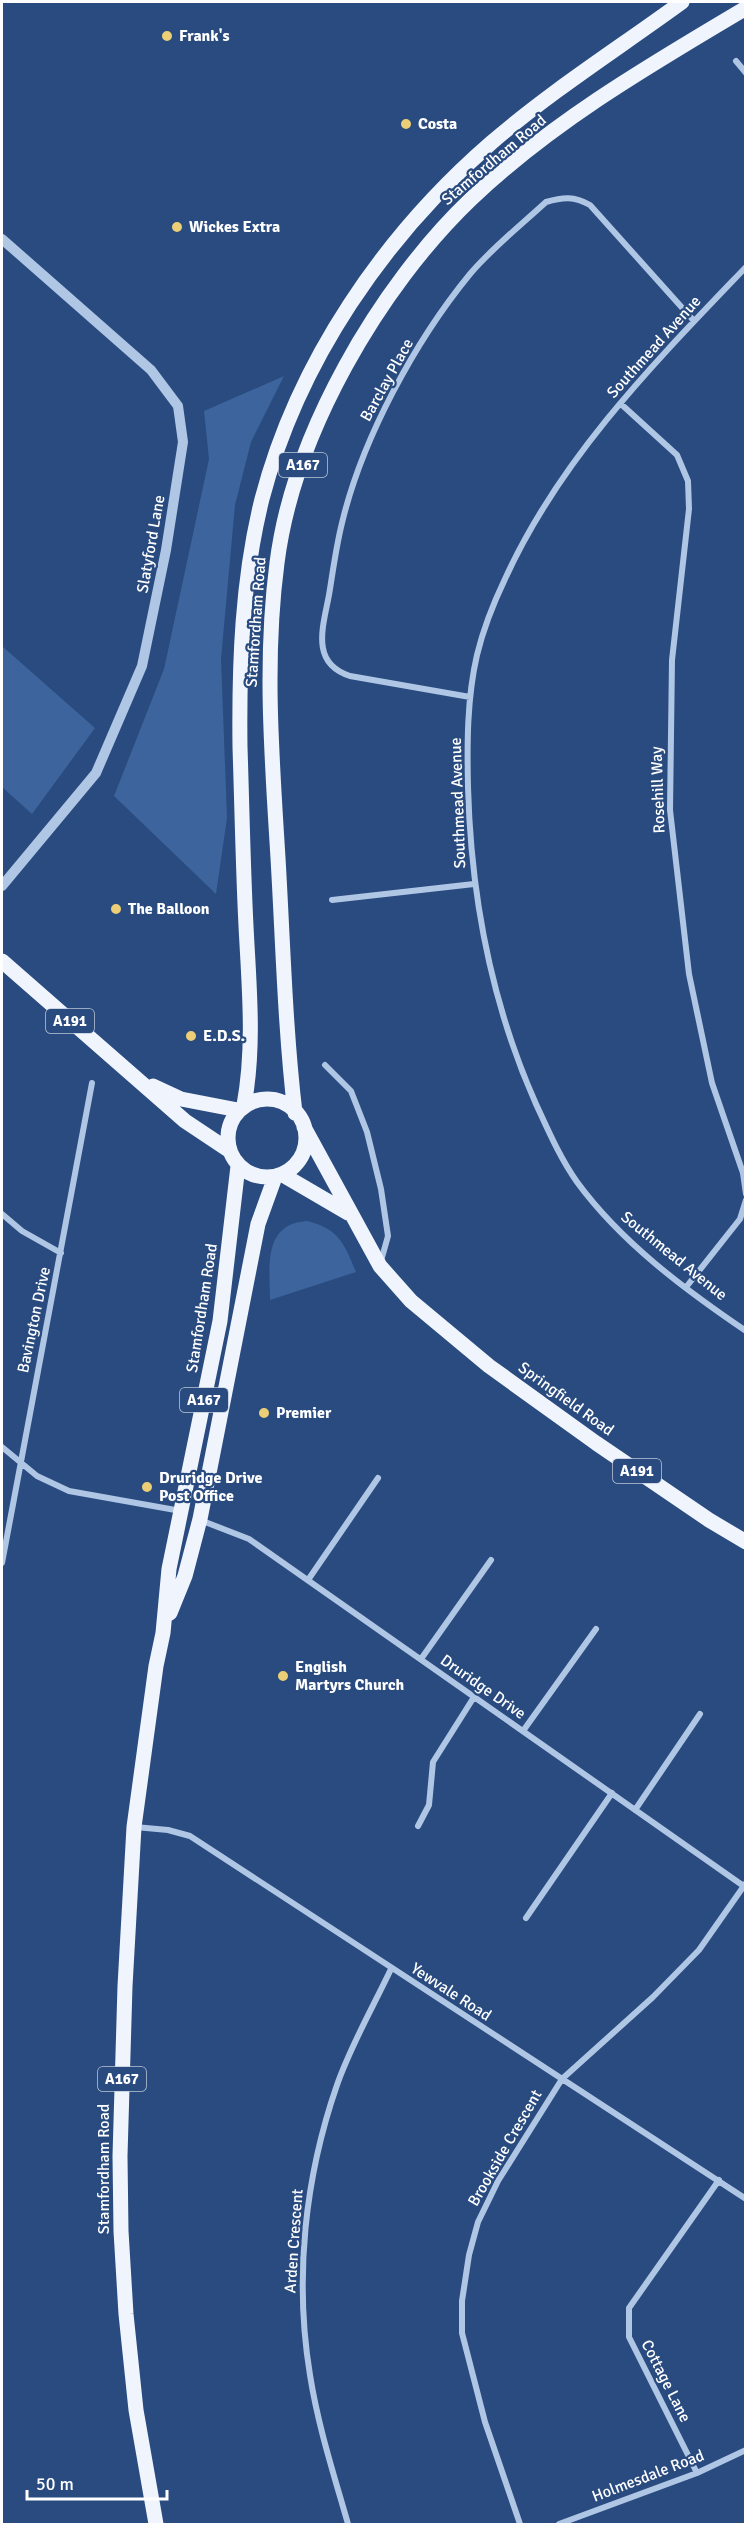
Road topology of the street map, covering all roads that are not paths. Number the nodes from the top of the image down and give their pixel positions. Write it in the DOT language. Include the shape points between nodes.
graph roads {
  1 [pos="682,2"];
  2 [pos="746,8"];
  3 [pos="736,61"];
  4 [pos="746,73"];
  5 [pos="2,239"];
  6 [pos="746,267"];
  7 [pos="694,321"];
  8 [pos="621,404"];
  9 [pos="470,697"];
  10 [pos="474,884"];
  11 [pos="2,886"];
  12 [pos="332,900"];
  13 [pos="2,961"];
  14 [pos="325,1065"];
  15 [pos="139,1080"];
  16 [pos="92,1083"];
  17 [pos="241,1108"];
  18 [pos="296,1113"];
  19 [pos="304,1127"];
  20 [pos="230,1151"];
  21 [pos="238,1166"];
  22 [pos="279,1176"];
  23 [pos="746,1194"];
  24 [pos="746,1200"];
  25 [pos="2,1214"];
  26 [pos="351,1214"];
  27 [pos="61,1253"];
  28 [pos="380,1266"];
  29 [pos="687,1286"];
  30 [pos="746,1331"];
  31 [pos="2,1447"];
  32 [pos="18,1462"];
  33 [pos="378,1478"];
  34 [pos="181,1511"];
  35 [pos="200,1519"];
  36 [pos="746,1542"];
  37 [pos="491,1560"];
  38 [pos="2,1563"];
  39 [pos="308,1580"];
  40 [pos="596,1629"];
  41 [pos="163,1633"];
  42 [pos="420,1659"];
  43 [pos="474,1697"];
  44 [pos="699,1714"];
  45 [pos="524,1731"];
  46 [pos="612,1793"];
  47 [pos="635,1810"];
  48 [pos="418,1826"];
  49 [pos="134,1827"];
  50 [pos="745,1885"];
  51 [pos="526,1918"];
  52 [pos="391,1970"];
  53 [pos="561,2079"];
  54 [pos="719,2180"];
  55 [pos="746,2199"];
  56 [pos="746,2450"];
  57 [pos="697,2473"];
  58 [pos="156,2524"];
  59 [pos="348,2524"];
  60 [pos="520,2524"];
  61 [pos="559,2524"];
  1 -- 17 [label="main road, Stamfordham Road / A167" via="499,136 438,193 356,295 288,422 262,499 242,631 240,745 251,1040"];
  2 -- 18 [label="main road, Stamfordham Road / A167" via="636,73 551,134 472,198 389,296 347,362 324,409 288,512 277,558 270,634 272,748"];
  3 -- 4 [label="street"];
  5 -- 11 [label="street, Slatyford Lane" via="151,370 178,406 183,442 142,666 96,773"];
  6 -- 7 [label="street, Southmead Avenue"];
  7 -- 8 [label="street, Southmead Avenue"];
  7 -- 9 [label="street, Barclay Place" via="590,205 577,198 560,198 546,202 471,274 414,355 377,424 342,523 322,631 323,651 327,663 337,672"];
  8 -- 9 [label="street, Southmead Avenue" via="583,448 535,521 504,580 477,654"];
  8 -- 23 [label="street, Rosehill Way" via="677,455 688,481 689,509 672,660 670,810 689,974 712,1083 743,1173"];
  9 -- 10 [label="street, Southmead Avenue" via="467,758"];
  10 -- 12 [label="street"];
  10 -- 29 [label="street, Southmead Avenue" via="484,948 506,1024 552,1138 575,1180 612,1224"];
  13 -- 15 [label="main road, A191"];
  14 -- 28 [label="street" via="351,1091 367,1132 388,1236"];
  15 -- 17 [label="main road, A191" via="181,1099"];
  15 -- 20 [label="main road, A191" via="185,1121"];
  16 -- 27 [label="street, Bavington Drive"];
  17 -- 18 [label="main road" via="257,1100 274,1100"];
  17 -- 20 [label="main road" via="230,1129"];
  18 -- 19 [label="main road"];
  19 -- 22 [label="main road" via="305,1145 298,1162"];
  19 -- 26 [label="main road, Springfield Road / A191"];
  20 -- 21 [label="main road"];
  21 -- 22 [label="main road" via="255,1176"];
  21 -- 34 [label="main road, Stamfordham Road / A167" via="220,1321"];
  22 -- 26 [label="main road"];
  22 -- 35 [label="main road, Stamfordham Road / A167" via="258,1224"];
  24 -- 29 [label="street" via="740,1219"];
  25 -- 27 [label="street" via="22,1231"];
  26 -- 28 [label="main road, Springfield Road / A191"];
  27 -- 32 [label="street, Bavington Drive"];
  28 -- 36 [label="main road, Springfield Road / A191" via="411,1301 489,1366"];
  29 -- 30 [label="street, Southmead Avenue"];
  31 -- 32 [label="street"];
  32 -- 34 [label="street" via="69,1491"];
  32 -- 38 [label="street, Bavington Drive"];
  33 -- 39 [label="street"];
  34 -- 41 [label="main road, Stamfordham Road / A167" via="169,1569"];
  35 -- 39 [label="street, Druridge Drive" via="249,1539"];
  35 -- 41 [label="main road, Stamfordham Road / A167" via="185,1576"];
  37 -- 42 [label="street"];
  39 -- 42 [label="street, Druridge Drive"];
  40 -- 45 [label="street"];
  41 -- 49 [label="main road, Stamfordham Road / A167"];
  42 -- 43 [label="street, Druridge Drive"];
  43 -- 45 [label="street, Druridge Drive"];
  43 -- 48 [label="street" via="433,1762 429,1804"];
  44 -- 47 [label="street"];
  45 -- 46 [label="street, Druridge Drive"];
  46 -- 47 [label="street, Druridge Drive"];
  46 -- 51 [label="street"];
  47 -- 50 [label="street, Druridge Drive"];
  49 -- 52 [label="street, Yewvale Road" via="190,1836"];
  49 -- 58 [label="main road, Stamfordham Road / A167" via="124,2019 121,2231 136,2410"];
  50 -- 53 [label="street, Brookside Crescent" via="699,1950"];
  52 -- 53 [label="street, Yewvale Road"];
  52 -- 59 [label="street, Arden Crescent" via="335,2091 313,2172 305,2227 303,2275 310,2375"];
  53 -- 54 [label="street, Yewvale Road"];
  53 -- 60 [label="street, Brookside Crescent" via="498,2181 478,2222 462,2301 467,2362"];
  54 -- 55 [label="street, Yewvale Road"];
  54 -- 57 [label="street, Cottage Lane" via="629,2308 629,2337"];
  56 -- 57 [label="street, Holmesdale Road"];
  57 -- 61 [label="street, Holmesdale Road"];
}
